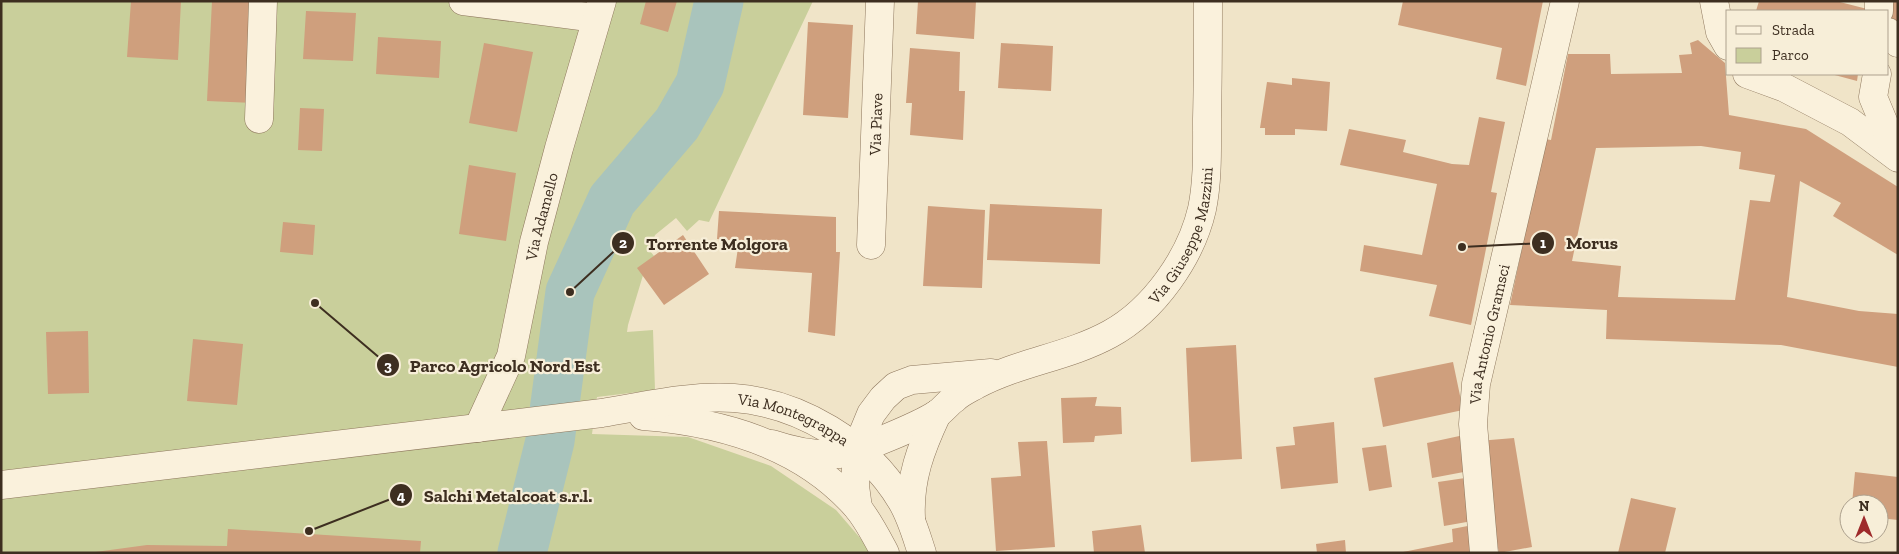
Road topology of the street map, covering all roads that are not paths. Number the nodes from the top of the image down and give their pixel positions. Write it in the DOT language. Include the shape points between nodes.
graph roads {
  1 [pos="263,1"];
  2 [pos="463,1"];
  3 [pos="880,1"];
  4 [pos="1208,1"];
  5 [pos="1564,1"];
  6 [pos="1714,1"];
  7 [pos="599,10"];
  8 [pos="1889,33"];
  9 [pos="1726,42"];
  10 [pos="1898,43"];
  11 [pos="1750,75"];
  12 [pos="1877,75"];
  13 [pos="258,119"];
  14 [pos="1898,158"];
  15 [pos="871,245"];
  16 [pos="1003,372"];
  17 [pos="590,414"];
  18 [pos="937,414"];
  19 [pos="478,428"];
  20 [pos="772,444"];
  21 [pos="857,448"];
  22 [pos="1,485"];
  23 [pos="858,508"];
  24 [pos="912,520"];
  25 [pos="885,553"];
  26 [pos="922,553"];
  27 [pos="1484,553"];
  1 -- 13 [label="street"];
  2 -- 7 [label="street"];
  3 -- 15 [label="street, Via Piave"];
  4 -- 16 [label="street, Via Giuseppe Mazzini" via="1205,188 1197,224 1175,272 1140,314 1111,334 1081,348"];
  5 -- 27 [label="street, Via Antonio Gramsci" via="1476,384 1473,424"];
  6 -- 9 [label="street" via="1720,32"];
  7 -- 19 [label="street, Via Adamello" via="534,242 511,356"];
  8 -- 10 [label="street"];
  11 -- 14 [label="street" via="1785,88 1850,122"];
  12 -- 14 [label="street" via="1873,97"];
  16 -- 18 [label="street, Via Giuseppe Mazzini" via="954,398"];
  16 -- 21 [label="street, Via Giuseppe Mazzini" via="912,380 896,386 871,414"];
  17 -- 19 [label="street"];
  17 -- 20 [label="street, Via Montegrappa" via="708,424"];
  17 -- 21 [label="street, Via Montegrappa" via="696,399 735,398 782,408 802,416"];
  18 -- 21 [label="street, Via Giuseppe Mazzini"];
  18 -- 24 [label="street, Via Giuseppe Mazzini" via="926,436 914,475"];
  19 -- 22 [label="street"];
  20 -- 21 [label="street" via="823,454 841,454"];
  20 -- 23 [label="street, Via Montegrappa" via="832,481"];
  21 -- 23 [label="street" via="855,486"];
  21 -- 24 [label="street, Via Montegrappa" via="881,471"];
  23 -- 25 [label="street, Via Montegrappa"];
  24 -- 26 [label="street, Via Montegrappa"];
}
